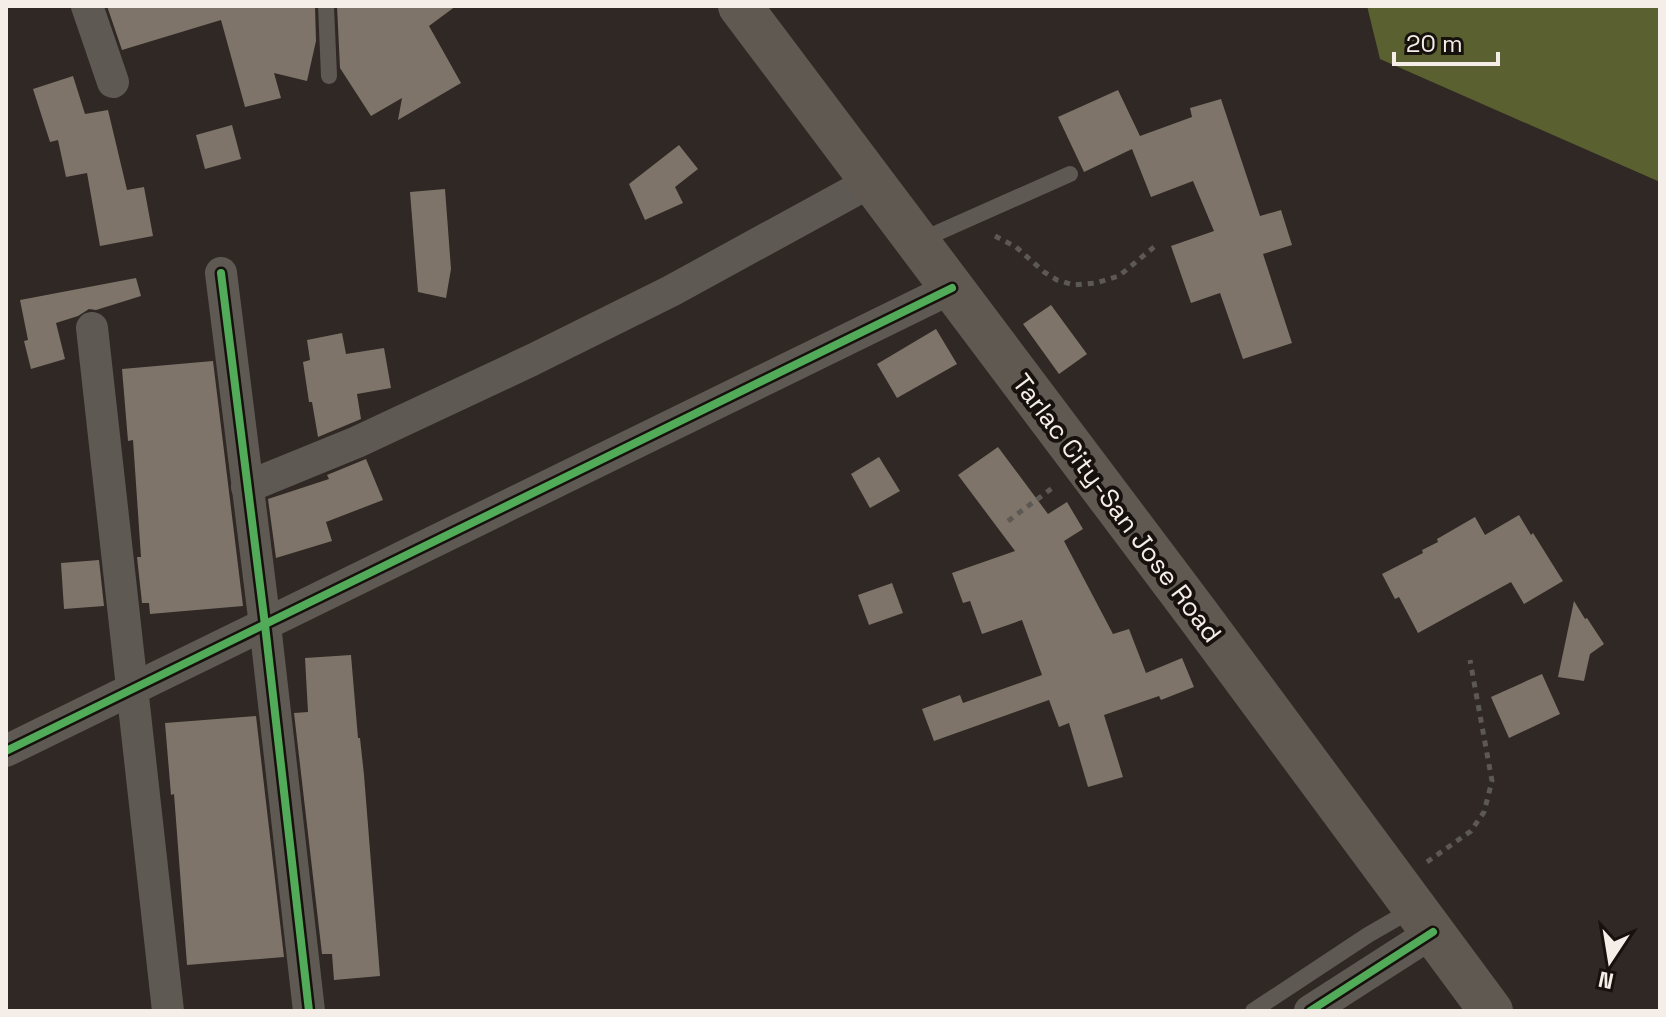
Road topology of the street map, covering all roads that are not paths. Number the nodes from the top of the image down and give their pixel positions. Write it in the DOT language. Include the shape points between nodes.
graph roads {
  1 [pos="87,6"];
  2 [pos="326,6"];
  3 [pos="740,6"];
  4 [pos="329,76"];
  5 [pos="113,82"];
  6 [pos="1070,174"];
  7 [pos="872,181"];
  8 [pos="918,242"];
  9 [pos="221,273"];
  10 [pos="952,288"];
  11 [pos="92,328"];
  12 [pos="247,487"];
  13 [pos="265,625"];
  14 [pos="133,689"];
  15 [pos="6,751"];
  16 [pos="1415,907"];
  17 [pos="168,1011"];
  18 [pos="309,1011"];
  19 [pos="1253,1011"];
  20 [pos="1310,1011"];
  21 [pos="1491,1011"];
  1 -- 5 [label="street"];
  2 -- 4 [label="lane"];
  3 -- 7 [label="main road, Tarlac City-San Jose Road"];
  6 -- 8 [label="lane"];
  7 -- 8 [label="main road, Tarlac City-San Jose Road"];
  7 -- 12 [label="street" via="532,360"];
  8 -- 10 [label="main road, Tarlac City-San Jose Road"];
  9 -- 12 [label="street"];
  10 -- 13 [label="street"];
  10 -- 16 [label="main road, Tarlac City-San Jose Road"];
  11 -- 14 [label="street"];
  12 -- 13 [label="street"];
  13 -- 14 [label="street"];
  13 -- 18 [label="street"];
  14 -- 15 [label="street"];
  14 -- 17 [label="street"];
  16 -- 19 [label="lane"];
  16 -- 20 [label="street"];
  16 -- 21 [label="main road, Tarlac City-San Jose Road"];
}
